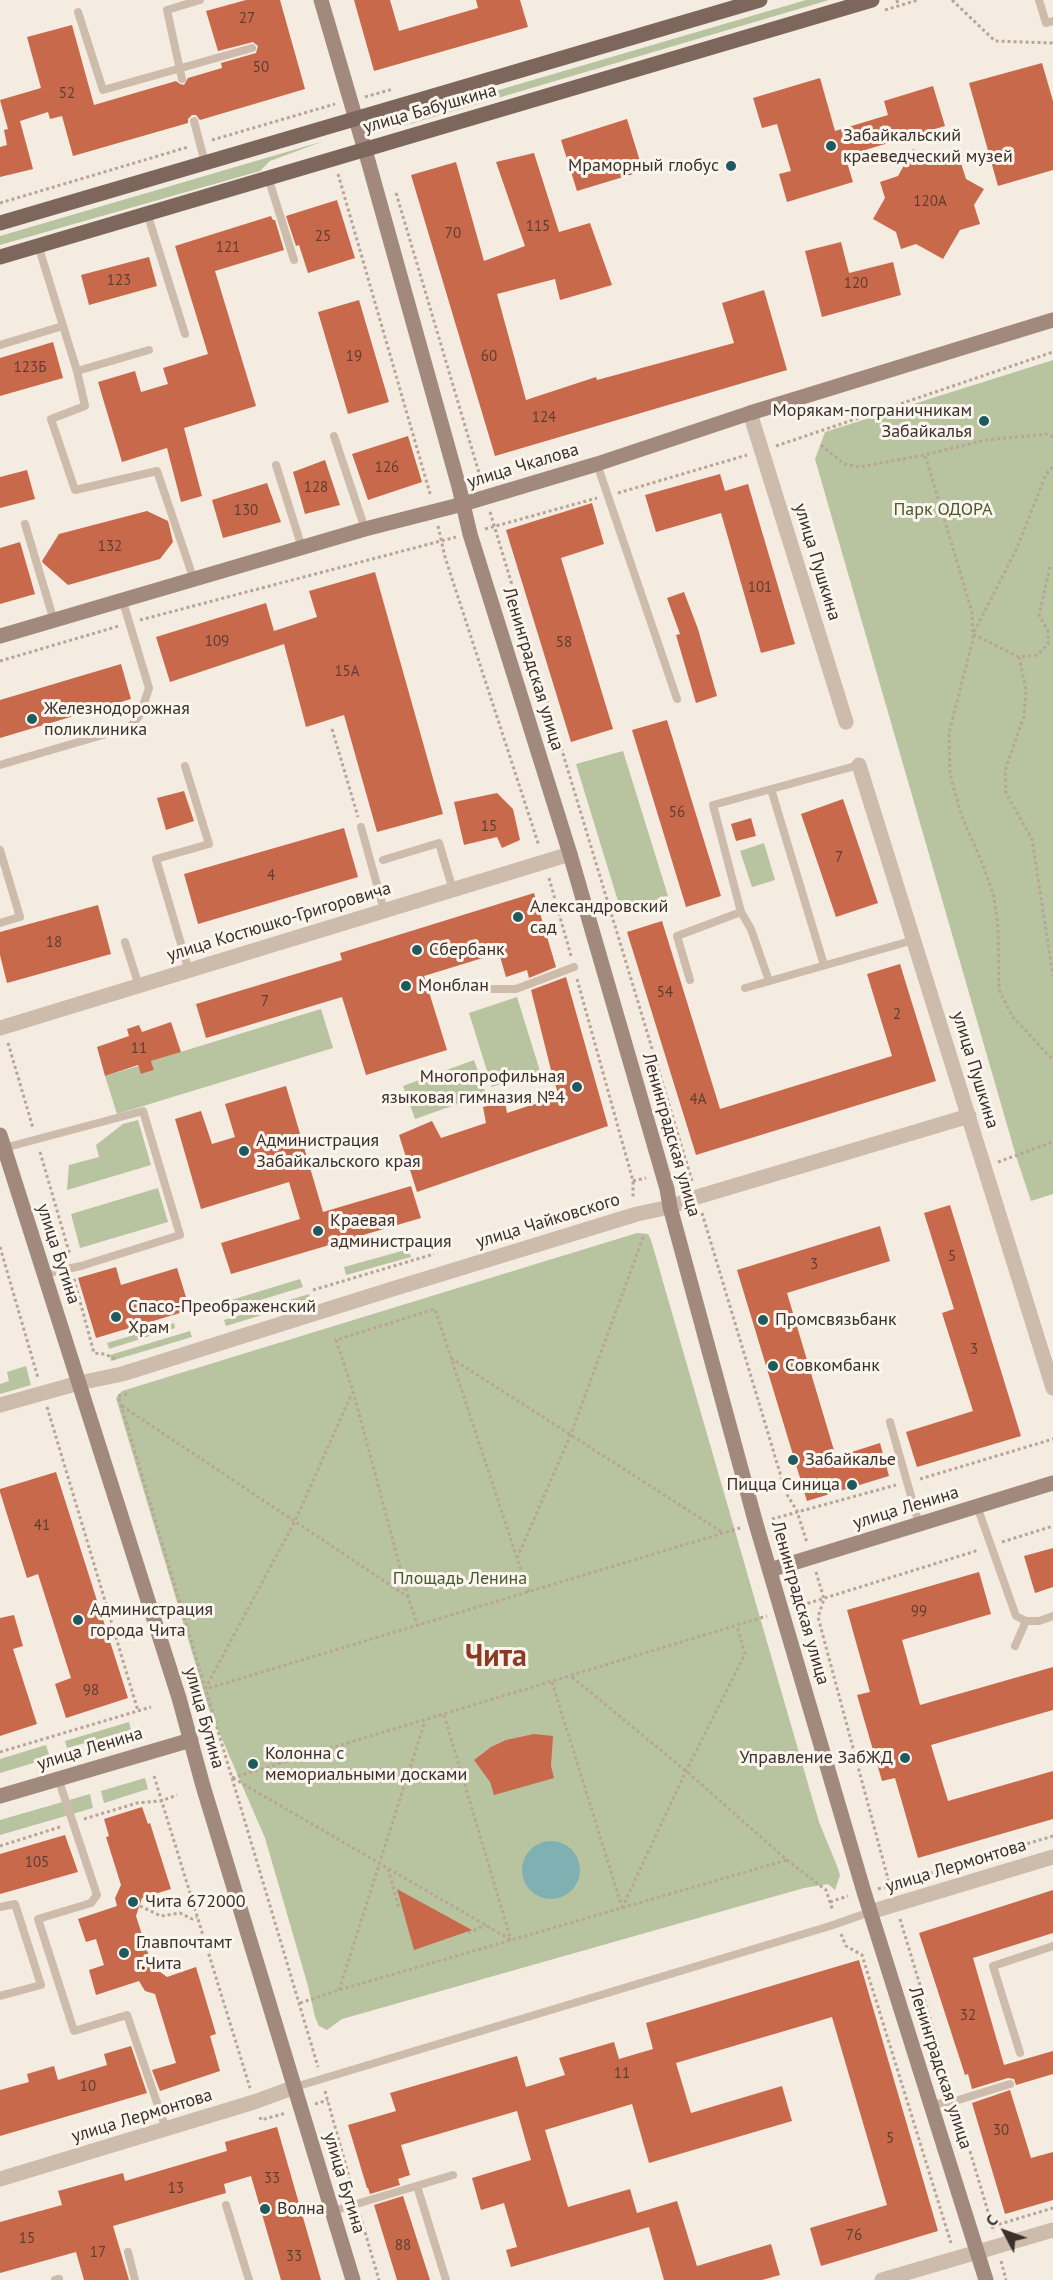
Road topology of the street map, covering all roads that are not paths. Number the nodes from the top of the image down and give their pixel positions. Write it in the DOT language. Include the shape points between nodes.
graph roads {
  1 [pos="200,0"];
  2 [pos="321,0"];
  3 [pos="760,0"];
  4 [pos="872,0"];
  5 [pos="1039,0"];
  6 [pos="78,12"];
  7 [pos="1053,21"];
  8 [pos="252,48"];
  9 [pos="180,69"];
  10 [pos="182,80"];
  11 [pos="355,117"];
  12 [pos="194,121"];
  13 [pos="364,149"];
  14 [pos="205,163"];
  15 [pos="268,177"];
  16 [pos="147,213"];
  17 [pos="0,224"];
  18 [pos="38,245"];
  19 [pos="0,257"];
  20 [pos="294,260"];
  21 [pos="1053,320"];
  22 [pos="63,326"];
  23 [pos="184,334"];
  24 [pos="0,345"];
  25 [pos="148,350"];
  26 [pos="76,371"];
  27 [pos="750,413"];
  28 [pos="334,436"];
  29 [pos="597,464"];
  30 [pos="276,465"];
  31 [pos="463,504"];
  32 [pos="25,524"];
  33 [pos="365,529"];
  34 [pos="302,548"];
  35 [pos="194,580"];
  36 [pos="123,602"];
  37 [pos="54,621"];
  38 [pos="0,636"];
  39 [pos="677,699"];
  40 [pos="846,722"];
  41 [pos="0,765"];
  42 [pos="859,765"];
  43 [pos="185,766"];
  44 [pos="771,789"];
  45 [pos="361,827"];
  46 [pos="0,850"];
  47 [pos="570,854"];
  48 [pos="383,860"];
  49 [pos="453,890"];
  50 [pos="384,910"];
  51 [pos="741,912"];
  52 [pos="0,923"];
  53 [pos="914,940"];
  54 [pos="125,942"];
  55 [pos="824,965"];
  56 [pos="574,967"];
  57 [pos="189,971"];
  58 [pos="690,980"];
  59 [pos="769,981"];
  60 [pos="139,986"];
  61 [pos="745,988"];
  62 [pos="482,990"];
  63 [pos="2,1028"];
  64 [pos="969,1116"];
  65 [pos="2,1141"];
  66 [pos="670,1207"];
  67 [pos="44,1274"];
  68 [pos="79,1383"];
  69 [pos="1053,1388"];
  70 [pos="0,1405"];
  71 [pos="890,1422"];
  72 [pos="1053,1483"];
  73 [pos="977,1506"];
  74 [pos="919,1524"];
  75 [pos="771,1570"];
  76 [pos="1053,1616"];
  77 [pos="1026,1621"];
  78 [pos="1016,1646"];
  79 [pos="191,1740"];
  80 [pos="58,1778"];
  81 [pos="0,1796"];
  82 [pos="1053,1857"];
  83 [pos="0,1907"];
  84 [pos="870,1912"];
  85 [pos="1053,1946"];
  86 [pos="0,1996"];
  87 [pos="1020,2053"];
  88 [pos="1010,2084"];
  89 [pos="295,2087"];
  90 [pos="931,2105"];
  91 [pos="166,2129"];
  92 [pos="453,2175"];
  93 [pos="0,2179"];
  94 [pos="417,2186"];
  95 [pos="226,2205"];
  96 [pos="333,2211"];
  97 [pos="1053,2230"];
  98 [pos="977,2251"];
  99 [pos="128,2253"];
  100 [pos="135,2280"];
  101 [pos="249,2280"];
  102 [pos="352,2280"];
  103 [pos="446,2280"];
  104 [pos="882,2280"];
  105 [pos="986,2280"];
  1 -- 9 [label="lane" via="167,10"];
  2 -- 11 [label="main road, Ленинградская улица"];
  3 -- 11 [label="main road, улица Бабушкина"];
  4 -- 13 [label="main road, улица Бабушкина"];
  5 -- 7 [label="lane" via="1046,22"];
  6 -- 9 [label="lane" via="103,90"];
  8 -- 9 [label="lane"];
  9 -- 10 [label="lane"];
  11 -- 13 [label="main road, Ленинградская улица"];
  11 -- 14 [label="main road, улица Бабушкина"];
  12 -- 14 [label="lane"];
  13 -- 15 [label="main road, улица Бабушкина"];
  13 -- 31 [label="main road, Ленинградская улица"];
  14 -- 17 [label="main road, улица Бабушкина"];
  15 -- 16 [label="main road, улица Бабушкина"];
  15 -- 20 [label="lane"];
  16 -- 18 [label="main road, улица Бабушкина"];
  16 -- 23 [label="lane"];
  18 -- 19 [label="main road, улица Бабушкина"];
  18 -- 22 [label="lane"];
  21 -- 27 [label="main road, улица Чкалова"];
  22 -- 24 [label="lane"];
  22 -- 26 [label="lane"];
  25 -- 26 [label="lane"];
  26 -- 35 [label="lane" via="85,406 51,419 75,490 157,471"];
  27 -- 29 [label="main road, улица Чкалова"];
  27 -- 40 [label="street, улица Пушкина"];
  28 -- 33 [label="lane"];
  29 -- 31 [label="main road, улица Чкалова"];
  29 -- 39 [label="lane"];
  30 -- 34 [label="lane"];
  31 -- 33 [label="main road, улица Чкалова"];
  31 -- 47 [label="main road, Ленинградская улица"];
  32 -- 37 [label="lane"];
  33 -- 34 [label="main road, улица Чкалова"];
  34 -- 35 [label="main road, улица Чкалова"];
  35 -- 36 [label="main road, улица Чкалова"];
  36 -- 37 [label="main road, улица Чкалова"];
  36 -- 41 [label="lane" via="149,688 140,715 130,727"];
  37 -- 38 [label="main road, улица Чкалова"];
  42 -- 44 [label="lane"];
  42 -- 53 [label="street, улица Пушкина"];
  43 -- 57 [label="lane" via="209,844 156,859"];
  44 -- 51 [label="lane" via="713,805"];
  44 -- 55 [label="lane"];
  45 -- 50 [label="lane"];
  46 -- 52 [label="lane" via="20,917"];
  47 -- 49 [label="street, улица Костюшко-Григоровича"];
  47 -- 66 [label="main road, Ленинградская улица"];
  48 -- 49 [label="lane" via="439,843"];
  49 -- 50 [label="street, улица Костюшко-Григоровича"];
  50 -- 57 [label="street, улица Костюшко-Григоровича"];
  51 -- 58 [label="lane" via="677,936"];
  51 -- 59 [label="lane"];
  53 -- 55 [label="lane"];
  53 -- 64 [label="street, улица Пушкина"];
  54 -- 60 [label="lane"];
  55 -- 59 [label="lane"];
  56 -- 62 [label="lane" via="516,989"];
  57 -- 60 [label="street, улица Костюшко-Григоровича"];
  59 -- 61 [label="lane"];
  60 -- 63 [label="street, улица Костюшко-Григоровича"];
  64 -- 66 [label="street, улица Чайковского"];
  64 -- 69 [label="street, улица Пушкина"];
  65 -- 67 [label="main road, улица Бутина"];
  65 -- 67 [label="lane" via="37,1141 143,1111 180,1235"];
  66 -- 68 [label="street, улица Чайковского" via="122,1374"];
  66 -- 75 [label="main road, Ленинградская улица"];
  67 -- 68 [label="main road, улица Бутина"];
  68 -- 70 [label="street, улица Чайковского"];
  68 -- 79 [label="main road, улица Бутина"];
  71 -- 74 [label="lane"];
  72 -- 73 [label="main road, улица Ленина"];
  73 -- 74 [label="main road, улица Ленина"];
  73 -- 77 [label="lane" via="1016,1616"];
  74 -- 75 [label="main road, улица Ленина"];
  75 -- 84 [label="main road, Ленинградская улица"];
  76 -- 77 [label="lane"];
  77 -- 78 [label="lane"];
  79 -- 80 [label="main road, улица Ленина"];
  79 -- 89 [label="main road, улица Бутина"];
  80 -- 81 [label="main road, улица Ленина"];
  80 -- 91 [label="lane" via="97,1895 91,1903 38,1919 74,2031 127,2015"];
  82 -- 84 [label="street, улица Лермонтова"];
  83 -- 86 [label="lane" via="15,1904 41,1985"];
  84 -- 89 [label="lane"];
  84 -- 90 [label="main road, Ленинградская улица"];
  85 -- 87 [label="lane" via="993,1966"];
  88 -- 90 [label="lane"];
  89 -- 91 [label="street, улица Лермонтова"];
  89 -- 96 [label="main road, улица Бутина"];
  90 -- 98 [label="main road, Ленинградская улица"];
  91 -- 93 [label="street, улица Лермонтова"];
  92 -- 94 [label="lane"];
  94 -- 96 [label="lane"];
  94 -- 103 [label="lane"];
  95 -- 101 [label="lane"];
  96 -- 102 [label="main road, улица Бутина"];
  97 -- 98 [label="street"];
  98 -- 104 [label="street"];
  98 -- 105 [label="main road, Ленинградская улица"];
  99 -- 100 [label="lane"];
}
